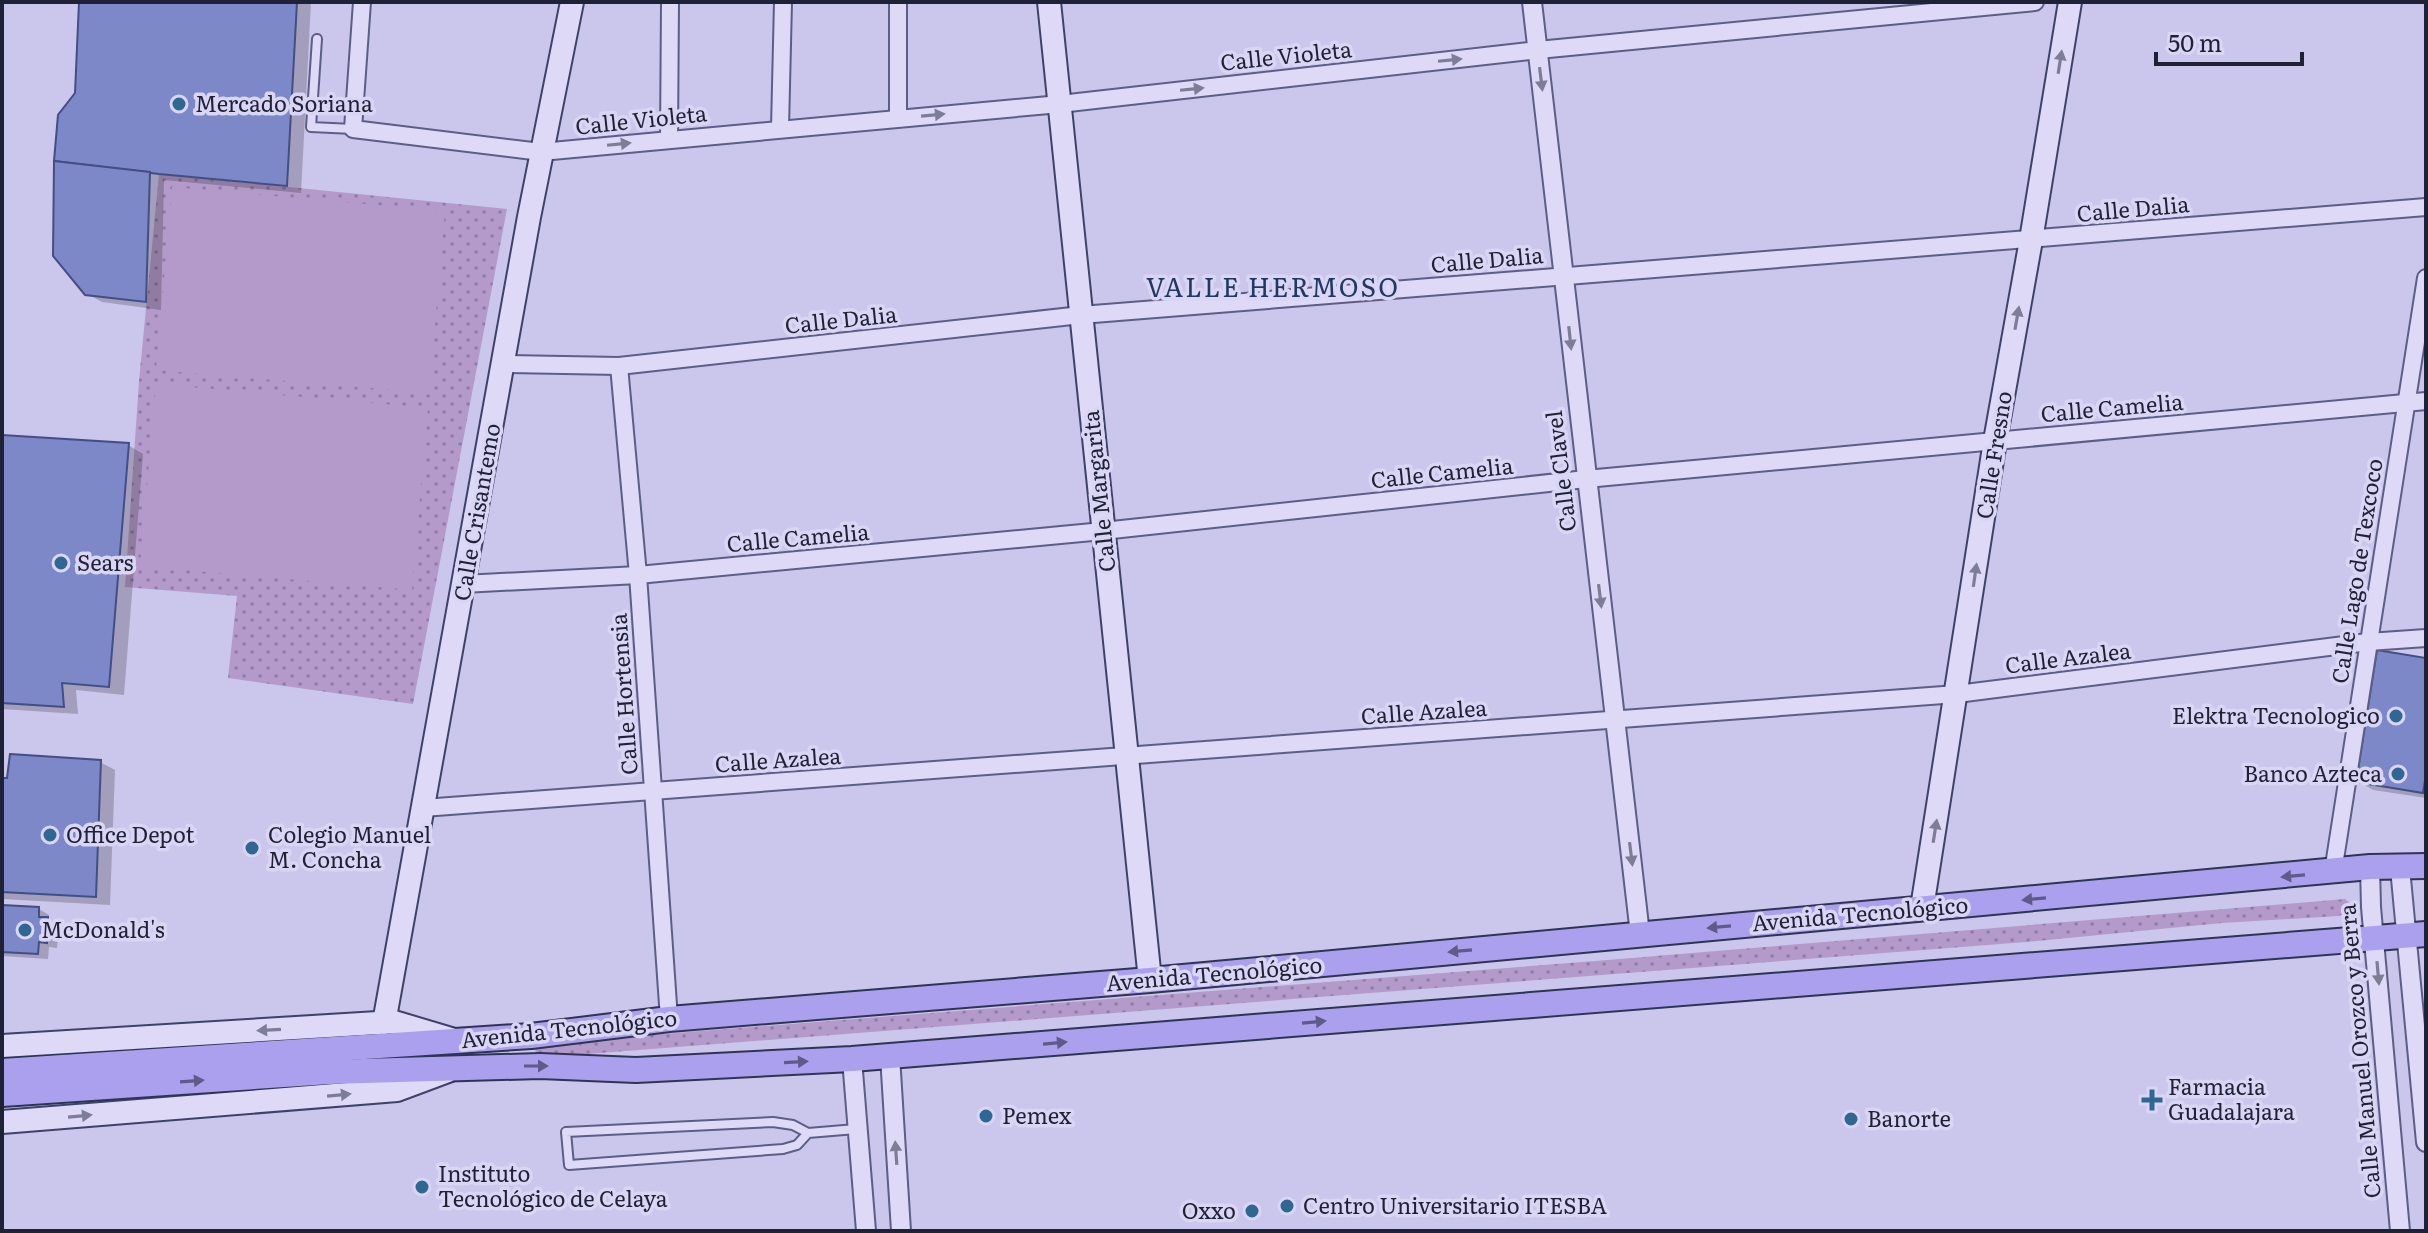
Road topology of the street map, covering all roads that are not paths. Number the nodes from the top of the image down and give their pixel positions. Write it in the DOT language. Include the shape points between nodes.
graph roads {
  1 [pos="362,2"];
  2 [pos="572,2"];
  3 [pos="670,2"];
  4 [pos="783,2"];
  5 [pos="898,2"];
  6 [pos="1049,2"];
  7 [pos="1532,2"];
  8 [pos="2035,2"];
  9 [pos="2070,2"];
  10 [pos="317,39"];
  11 [pos="1538,50"];
  12 [pos="1060,104"];
  13 [pos="898,118"];
  14 [pos="780,128"];
  15 [pos="353,129"];
  16 [pos="669,139"];
  17 [pos="541,152"];
  18 [pos="2426,207"];
  19 [pos="2031,240"];
  20 [pos="1564,276"];
  21 [pos="2426,278"];
  22 [pos="1081,315"];
  23 [pos="504,364"];
  24 [pos="619,366"];
  25 [pos="2426,401"];
  26 [pos="2407,403"];
  27 [pos="1995,441"];
  28 [pos="1586,479"];
  29 [pos="1103,531"];
  30 [pos="638,575"];
  31 [pos="463,584"];
  32 [pos="2426,638"];
  33 [pos="2368,642"];
  34 [pos="1957,694"];
  35 [pos="1615,719"];
  36 [pos="1127,756"];
  37 [pos="653,791"];
  38 [pos="423,808"];
  39 [pos="2426,866"];
  40 [pos="2370,867"];
  41 [pos="2400,868"];
  42 [pos="2333,872"];
  43 [pos="1922,908"];
  44 [pos="1640,934"];
  45 [pos="2416,935"];
  46 [pos="2375,938"];
  47 [pos="1150,980"];
  48 [pos="669,1019"];
  49 [pos="384,1023"];
  50 [pos="456,1041"];
  51 [pos="2,1046"];
  52 [pos="890,1056"];
  53 [pos="852,1059"];
  54 [pos="458,1067"];
  55 [pos="2,1071"];
  56 [pos="2,1094"];
  57 [pos="2,1122"];
  58 [pos="857,1129"];
  59 [pos="808,1133"];
  60 [pos="2426,1142"];
  61 [pos="866,1231"];
  62 [pos="901,1231"];
  63 [pos="2400,1231"];
  1 -- 15 [label="street"];
  2 -- 17 [label="main road, Calle Crisantemo"];
  3 -- 16 [label="street"];
  4 -- 14 [label="street"];
  5 -- 13 [label="street"];
  6 -- 12 [label="main road, Calle Margarita"];
  7 -- 11 [label="street, Calle Clavel"];
  8 -- 11 [label="street, Calle Violeta"];
  19 -- 9 [label="main road, Calle Fresno, one-way"];
  10 -- 15 [label="lane" via="311,127"];
  12 -- 11 [label="street, Calle Violeta, one-way"];
  11 -- 20 [label="street, Calle Clavel, one-way"];
  13 -- 12 [label="street, Calle Violeta, one-way"];
  12 -- 22 [label="main road, Calle Margarita"];
  13 -- 14 [label="street, Calle Violeta"];
  14 -- 16 [label="street, Calle Violeta"];
  15 -- 17 [label="street, Calle Violeta"];
  17 -- 16 [label="street, Calle Violeta, one-way"];
  17 -- 23 [label="main road, Calle Crisantemo"];
  18 -- 19 [label="street, Calle Dalia"];
  19 -- 20 [label="street, Calle Dalia"];
  27 -- 19 [label="main road, Calle Fresno, one-way"];
  20 -- 22 [label="street, Calle Dalia"];
  20 -- 28 [label="street, Calle Clavel, one-way"];
  21 -- 26 [label="street, Calle Lago de Texcoco"];
  22 -- 24 [label="street, Calle Dalia"];
  22 -- 29 [label="main road, Calle Margarita"];
  23 -- 24 [label="street, Calle Dalia"];
  23 -- 31 [label="main road, Calle Crisantemo"];
  24 -- 30 [label="street, Calle Hortensia"];
  25 -- 26 [label="street, Calle Camelia"];
  26 -- 27 [label="street, Calle Camelia"];
  26 -- 33 [label="street, Calle Lago de Texcoco"];
  27 -- 28 [label="street, Calle Camelia"];
  34 -- 27 [label="main road, Calle Fresno, one-way"];
  28 -- 29 [label="street, Calle Camelia"];
  28 -- 35 [label="street, Calle Clavel, one-way"];
  29 -- 30 [label="street, Calle Camelia"];
  29 -- 36 [label="main road, Calle Margarita"];
  30 -- 31 [label="street, Calle Camelia"];
  30 -- 37 [label="street, Calle Hortensia"];
  31 -- 38 [label="main road, Calle Crisantemo"];
  32 -- 33 [label="street, Calle Azalea"];
  33 -- 34 [label="street, Calle Azalea"];
  33 -- 42 [label="street, Calle Lago de Texcoco"];
  34 -- 35 [label="street, Calle Azalea"];
  43 -- 34 [label="main road, Calle Fresno, one-way"];
  35 -- 36 [label="street, Calle Azalea"];
  35 -- 44 [label="street, Calle Clavel, one-way"];
  36 -- 37 [label="street, Calle Azalea"];
  36 -- 47 [label="main road, Calle Margarita"];
  37 -- 38 [label="street, Calle Azalea"];
  37 -- 48 [label="street, Calle Hortensia"];
  38 -- 49 [label="main road, Calle Crisantemo"];
  39 -- 41 [label="main road, Avenida Tecnológico"];
  40 -- 41 [label="main road, Avenida Tecnológico"];
  40 -- 42 [label="main road, Avenida Tecnológico"];
  40 -- 46 [label="street, Calle Manuel Orozco y Berra"];
  41 -- 45 [label="street"];
  42 -- 43 [label="main road, Avenida Tecnológico, one-way"];
  43 -- 44 [label="main road, Avenida Tecnológico, one-way"];
  44 -- 47 [label="main road, Avenida Tecnológico, one-way"];
  45 -- 46 [label="main road, Avenida Tecnológico"];
  45 -- 60 [label="street"];
  52 -- 46 [label="main road, Avenida Tecnológico, one-way"];
  46 -- 63 [label="street, Calle Manuel Orozco y Berra, one-way"];
  47 -- 48 [label="main road, Avenida Tecnológico"];
  48 -- 50 [label="main road, Avenida Tecnológico"];
  49 -- 50 [label="main road"];
  49 -- 51 [label="main road, one-way"];
  50 -- 55 [label="main road, Avenida Tecnológico"];
  52 -- 53 [label="main road, Avenida Tecnológico"];
  62 -- 52 [label="street, one-way"];
  54 -- 53 [label="main road, Avenida Tecnológico, one-way" via="636,1070"];
  53 -- 58 [label="street"];
  56 -- 54 [label="main road, Avenida Tecnológico, one-way"];
  57 -- 54 [label="main road, one-way" via="397,1090"];
  58 -- 59 [label="lane"];
  58 -- 61 [label="street"];
  59 -- 59 [label="lane" via="773,1122 566,1132 569,1165 783,1149 797,1145"];
}
